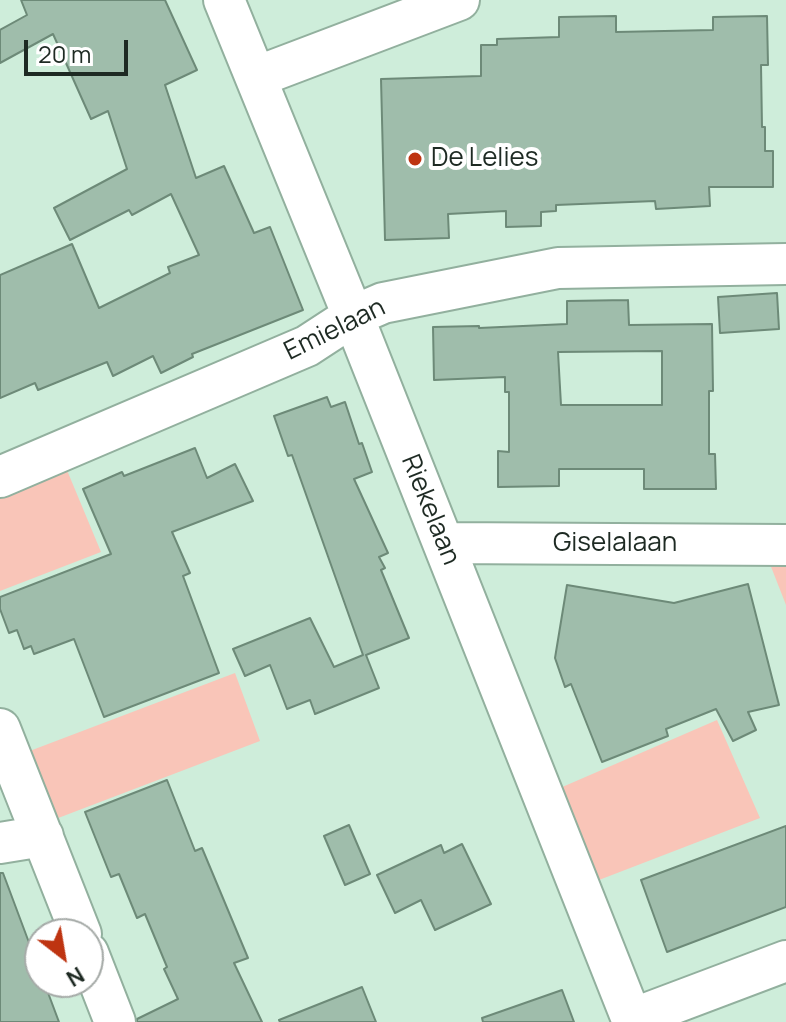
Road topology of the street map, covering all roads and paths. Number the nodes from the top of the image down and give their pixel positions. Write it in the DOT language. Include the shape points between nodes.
graph roads {
  1 [pos="224,0"];
  2 [pos="459,0"];
  3 [pos="256,77"];
  4 [pos="786,264"];
  5 [pos="353,316"];
  6 [pos="0,477"];
  7 [pos="444,543"];
  8 [pos="786,545"];
  9 [pos="0,729"];
  10 [pos="43,836"];
  11 [pos="0,843"];
  12 [pos="75,918"];
  13 [pos="786,961"];
  14 [pos="104,994"];
  15 [pos="632,1021"];
  16 [pos="115,1022"];
  1 -- 3 [label="street, Riekelaan"];
  2 -- 3 [label="street"];
  3 -- 5 [label="street, Riekelaan"];
  4 -- 5 [label="street, Emielaan" via="558,268 383,303"];
  5 -- 6 [label="street, Emielaan" via="307,346"];
  5 -- 7 [label="street, Riekelaan"];
  7 -- 8 [label="street, Giselalaan"];
  7 -- 15 [label="street, Riekelaan"];
  9 -- 10 [label="street"];
  10 -- 11 [label="street"];
  10 -- 12 [label="street"];
  13 -- 15 [label="street"];
  14 -- 16 [label="street"];
}
